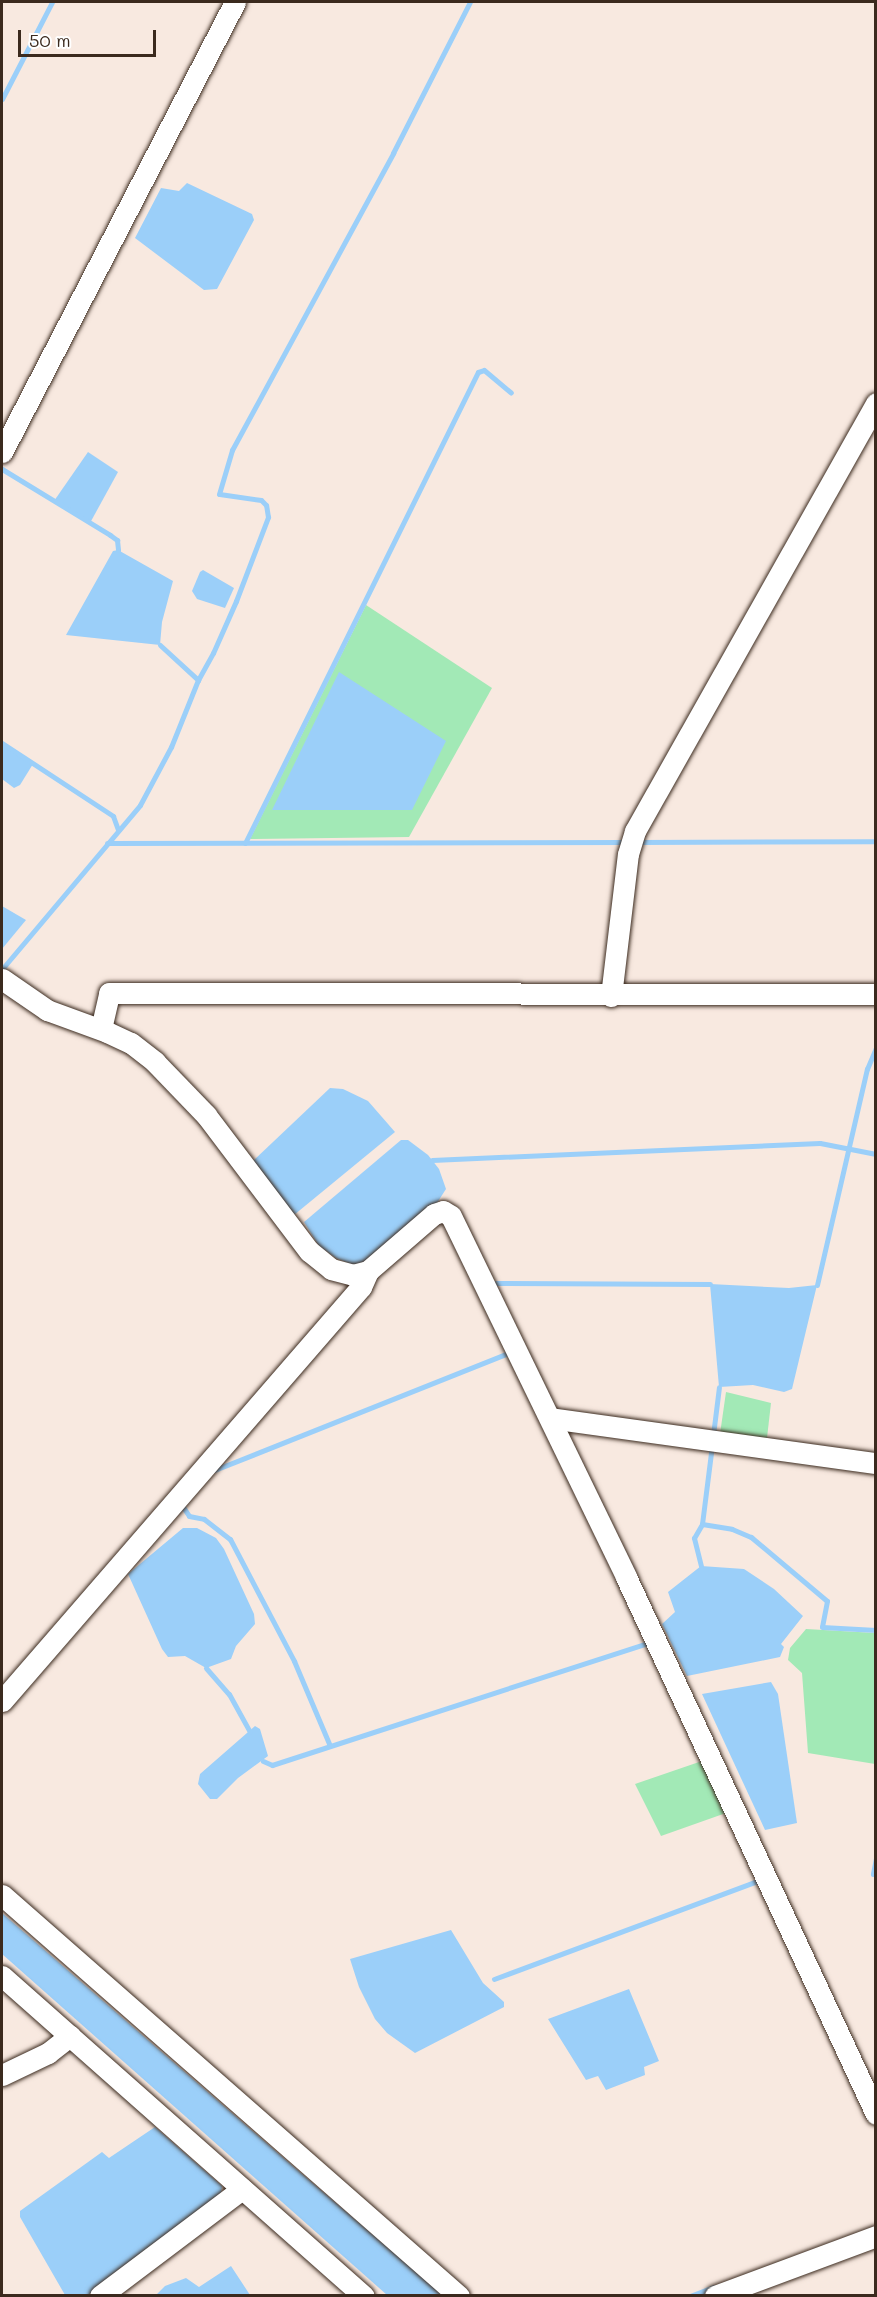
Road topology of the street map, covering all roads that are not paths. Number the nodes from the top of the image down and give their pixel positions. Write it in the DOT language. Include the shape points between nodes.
graph roads {
  1 [pos="235,2"];
  2 [pos="875,407"];
  3 [pos="2,452"];
  4 [pos="2,979"];
  5 [pos="876,994"];
  6 [pos="611,996"];
  7 [pos="100,1029"];
  8 [pos="369,1272"];
  9 [pos="550,1418"];
  10 [pos="876,1463"];
  11 [pos="2,1701"];
  12 [pos="2,1895"];
  13 [pos="2,1976"];
  14 [pos="70,2037"];
  15 [pos="2,2075"];
  16 [pos="876,2114"];
  17 [pos="242,2189"];
  18 [pos="876,2236"];
  19 [pos="100,2295"];
  20 [pos="364,2295"];
  21 [pos="459,2295"];
  22 [pos="715,2295"];
  1 -- 3 [label="street"];
  2 -- 6 [label="street" via="635,831 628,854"];
  4 -- 7 [label="street" via="55,1014"];
  5 -- 6 [label="street"];
  6 -- 7 [label="street" via="109,993"];
  7 -- 8 [label="street" via="131,1043 182,1088 320,1261 331,1269 353,1275"];
  8 -- 9 [label="street" via="434,1214 447,1212 455,1221"];
  8 -- 11 [label="street" via="361,1287"];
  9 -- 10 [label="street"];
  9 -- 16 [label="street"];
  12 -- 21 [label="street"];
  13 -- 14 [label="street"];
  14 -- 15 [label="street" via="48,2053"];
  14 -- 17 [label="street"];
  17 -- 19 [label="street"];
  17 -- 20 [label="street"];
  18 -- 22 [label="street"];
}
